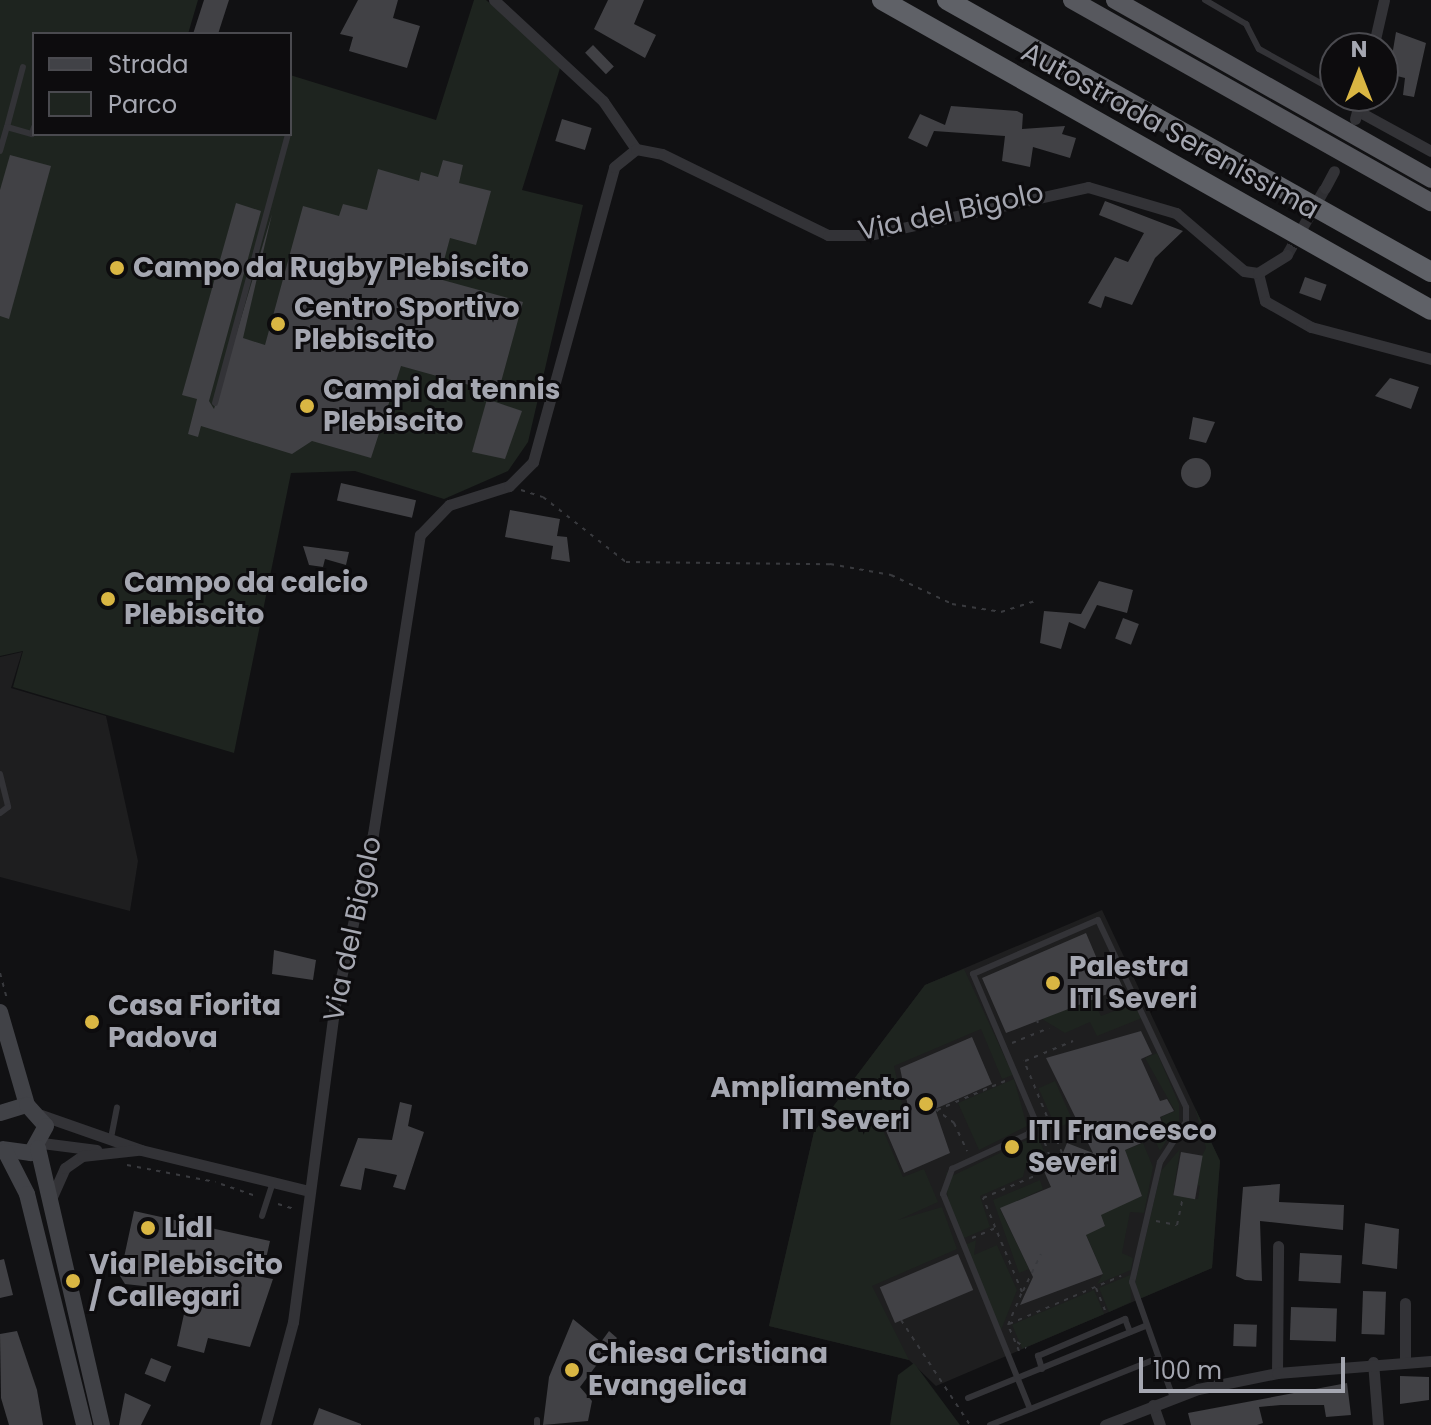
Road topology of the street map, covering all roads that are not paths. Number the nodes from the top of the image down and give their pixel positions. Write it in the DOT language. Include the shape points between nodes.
graph roads {
  1 [pos="494,0"];
  2 [pos="882,0"];
  3 [pos="947,0"];
  4 [pos="1072,0"];
  5 [pos="1115,0"];
  6 [pos="1205,0"];
  7 [pos="1384,0"];
  8 [pos="1377,32"];
  9 [pos="23,67"];
  10 [pos="1319,82"];
  11 [pos="1365,112"];
  12 [pos="7,127"];
  13 [pos="32,134"];
  14 [pos="287,136"];
  15 [pos="636,149"];
  16 [pos="0,151"];
  17 [pos="1431,151"];
  18 [pos="1334,171"];
  19 [pos="1431,179"];
  20 [pos="1325,188"];
  21 [pos="1431,202"];
  22 [pos="1287,255"];
  23 [pos="1431,272"];
  24 [pos="1258,273"];
  25 [pos="1431,310"];
  26 [pos="1431,359"];
  27 [pos="215,403"];
  28 [pos="0,774"];
  29 [pos="0,813"];
  30 [pos="0,1012"];
  31 [pos="27,1105"];
  32 [pos="1,1108"];
  33 [pos="117,1108"];
  34 [pos="41,1115"];
  35 [pos="111,1138"];
  36 [pos="40,1145"];
  37 [pos="3,1148"];
  38 [pos="141,1150"];
  39 [pos="106,1151"];
  40 [pos="273,1182"];
  41 [pos="309,1191"];
  42 [pos="50,1212"];
  43 [pos="262,1216"];
  44 [pos="1278,1246"];
  45 [pos="1405,1303"];
  46 [pos="1145,1326"];
  47 [pos="1130,1332"];
  48 [pos="1156,1359"];
  49 [pos="1405,1361"];
  50 [pos="1431,1361"];
  51 [pos="1373,1362"];
  52 [pos="1042,1369"];
  53 [pos="1277,1373"];
  54 [pos="1017,1379"];
  55 [pos="968,1398"];
  56 [pos="1173,1398"];
  57 [pos="1153,1405"];
  58 [pos="1030,1409"];
  59 [pos="84,1425"];
  60 [pos="102,1425"];
  61 [pos="265,1425"];
  62 [pos="990,1425"];
  63 [pos="1105,1425"];
  64 [pos="1160,1425"];
  65 [pos="1378,1425"];
  1 -- 15 [label="street" via="603,101"];
  2 -- 25 [label="highway, Autostrada Serenissima"];
  3 -- 23 [label="highway, Autostrada Serenissima"];
  4 -- 21 [label="highway"];
  5 -- 19 [label="highway"];
  6 -- 10 [label="lane" via="1246,24 1259,49"];
  7 -- 8 [label="street"];
  9 -- 12 [label="lane"];
  11 -- 17 [label="street"];
  12 -- 13 [label="lane"];
  12 -- 16 [label="lane"];
  14 -- 27 [label="lane"];
  15 -- 24 [label="street, Via del Bigolo" via="662,154 828,235 870,235 1045,191 1108,189 1176,213 1244,271"];
  15 -- 41 [label="street, Via del Bigolo" via="614,167 533,462 509,486 449,505 420,535"];
  18 -- 20 [label="street"];
  22 -- 24 [label="street"];
  24 -- 26 [label="street" via="1265,301 1311,327"];
  28 -- 29 [label="lane" via="8,807"];
  30 -- 31 [label="main road"];
  31 -- 32 [label="main road"];
  31 -- 34 [label="main road"];
  33 -- 35 [label="lane"];
  34 -- 35 [label="street"];
  34 -- 36 [label="main road"];
  35 -- 38 [label="street"];
  36 -- 37 [label="main road" via="23,1155"];
  36 -- 39 [label="street"];
  36 -- 42 [label="main road"];
  37 -- 59 [label="main road" via="27,1194"];
  38 -- 39 [label="street"];
  38 -- 40 [label="street"];
  39 -- 42 [label="street" via="65,1168"];
  40 -- 41 [label="street"];
  40 -- 43 [label="lane"];
  41 -- 61 [label="street, Via del Bigolo" via="293,1322"];
  42 -- 60 [label="main road"];
  44 -- 53 [label="street"];
  45 -- 49 [label="street"];
  46 -- 47 [label="lane"];
  46 -- 48 [label="lane"];
  46 -- 54 [label="lane" via="1134,1272 1160,1162 1186,1122 1186,1107 1098,920 973,974 1035,1120 1028,1134 952,1169 943,1194"];
  47 -- 52 [label="lane"];
  47 -- 52 [label="lane" via="1125,1319 1110,1325 1038,1356"];
  48 -- 56 [label="lane"];
  48 -- 58 [label="lane"];
  49 -- 50 [label="street"];
  49 -- 51 [label="street"];
  51 -- 53 [label="street"];
  51 -- 65 [label="street"];
  52 -- 54 [label="lane"];
  53 -- 56 [label="street"];
  54 -- 55 [label="lane"];
  54 -- 58 [label="lane"];
  56 -- 57 [label="street"];
  57 -- 63 [label="street"];
  57 -- 64 [label="street"];
  58 -- 62 [label="lane"];
}
